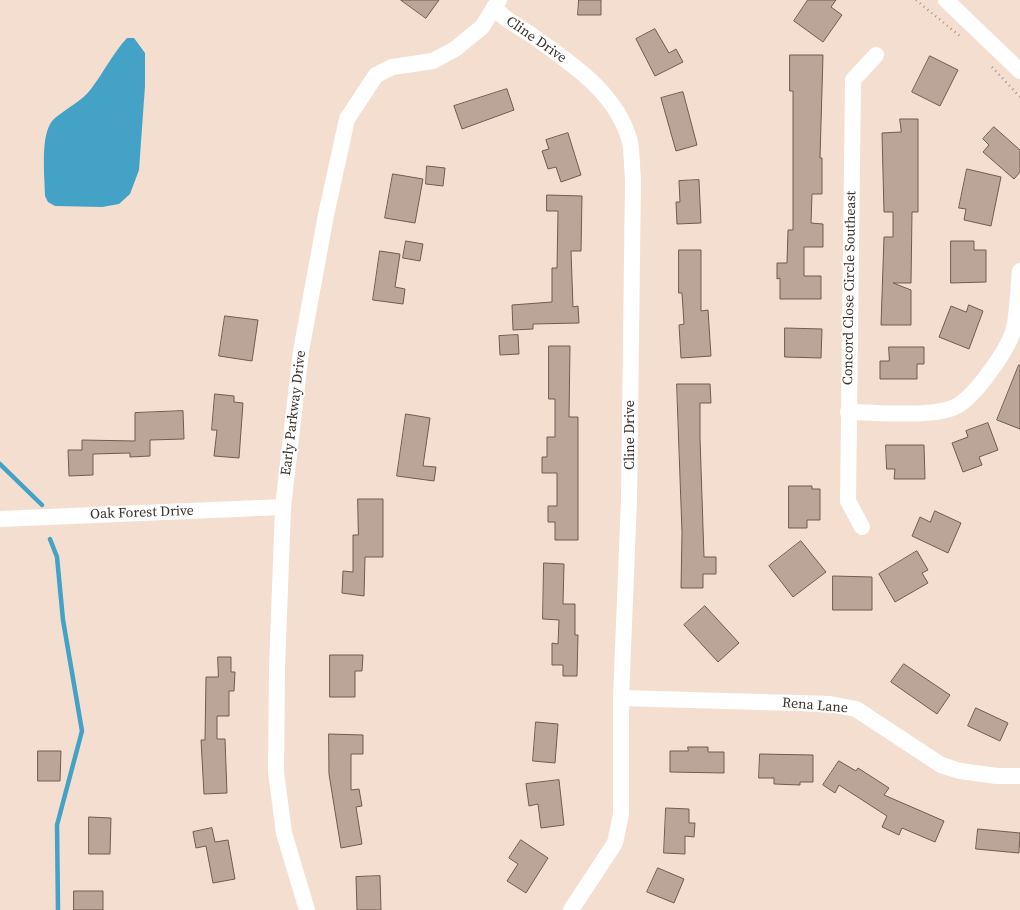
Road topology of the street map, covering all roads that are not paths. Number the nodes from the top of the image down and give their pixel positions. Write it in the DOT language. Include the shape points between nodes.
graph roads {
  1 [pos="946,0"];
  2 [pos="496,3"];
  3 [pos="876,55"];
  4 [pos="1020,70"];
  5 [pos="1020,271"];
  6 [pos="848,412"];
  7 [pos="283,507"];
  8 [pos="0,519"];
  9 [pos="862,527"];
  10 [pos="622,698"];
  11 [pos="1020,776"];
  12 [pos="307,910"];
  13 [pos="571,910"];
  1 -- 4 [label="street"];
  2 -- 7 [label="street, Early Parkway Drive" via="482,27 455,49 433,61 392,67 376,75 347,120 301,351"];
  2 -- 10 [label="street, Cline Drive" via="501,17 575,68 608,97 630,142 633,180 629,500"];
  3 -- 6 [label="street, Concord Close Circle Southeast" via="853,80"];
  5 -- 6 [label="street" via="1014,330 975,390 955,406 930,412"];
  6 -- 9 [label="street, Concord Close Circle Southeast" via="848,501"];
  7 -- 8 [label="street, Oak Forest Drive"];
  7 -- 12 [label="street, Early Parkway Drive" via="276,772 284,833"];
  10 -- 11 [label="street, Rena Lane" via="830,704 856,709 941,765 960,771"];
  10 -- 13 [label="street, Cline Drive" via="621,814 615,843"];
}
